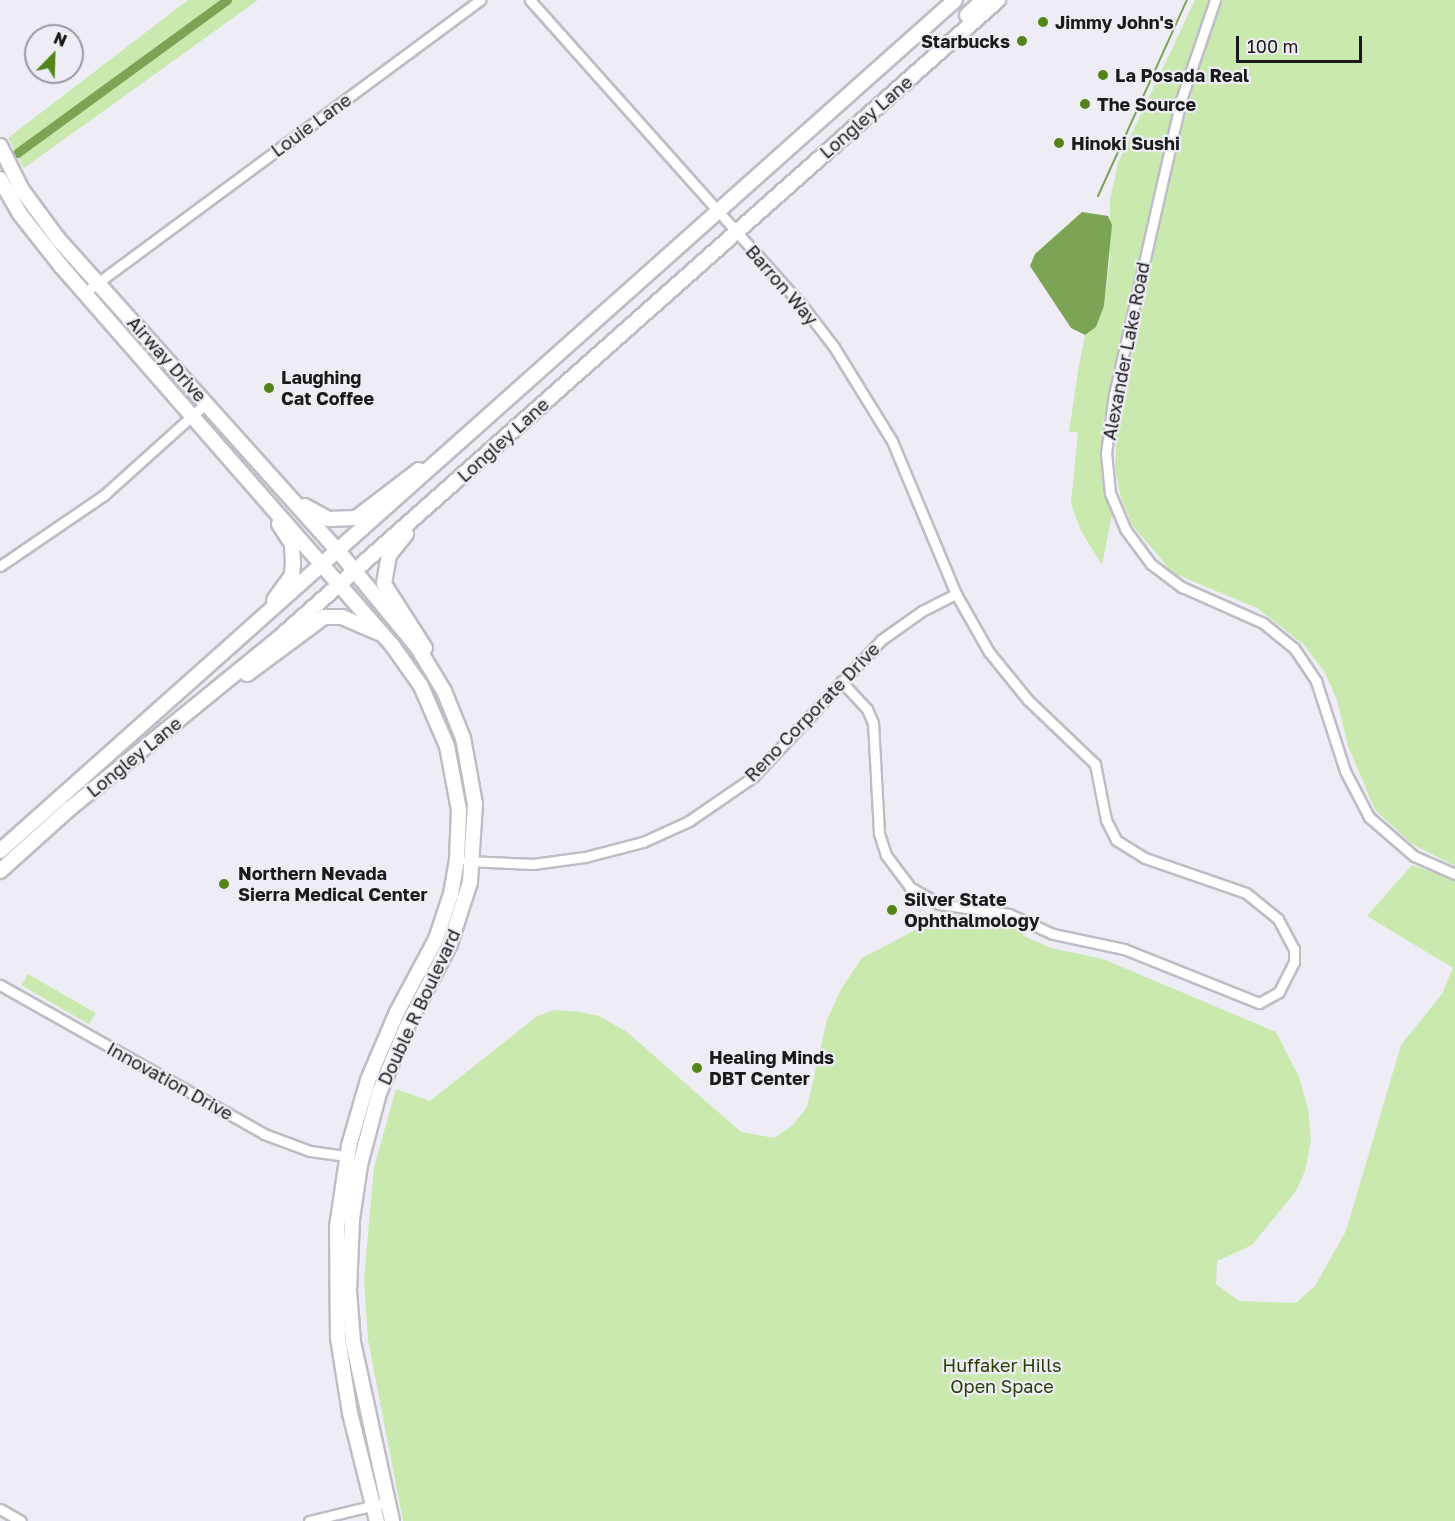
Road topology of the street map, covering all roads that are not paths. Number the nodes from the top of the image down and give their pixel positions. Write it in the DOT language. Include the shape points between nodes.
graph roads {
  1 [pos="480,0"];
  2 [pos="530,0"];
  3 [pos="955,0"];
  4 [pos="983,0"];
  5 [pos="998,0"];
  6 [pos="1215,0"];
  7 [pos="927,63"];
  8 [pos="0,146"];
  9 [pos="0,179"];
  10 [pos="718,212"];
  11 [pos="737,232"];
  12 [pos="97,282"];
  13 [pos="84,293"];
  14 [pos="206,403"];
  15 [pos="192,415"];
  16 [pos="463,441"];
  17 [pos="220,447"];
  18 [pos="275,480"];
  19 [pos="426,509"];
  20 [pos="347,561"];
  21 [pos="0,566"];
  22 [pos="333,573"];
  23 [pos="956,594"];
  24 [pos="247,632"];
  25 [pos="392,645"];
  26 [pos="434,672"];
  27 [pos="841,681"];
  28 [pos="224,684"];
  29 [pos="0,851"];
  30 [pos="458,860"];
  31 [pos="473,862"];
  32 [pos="0,871"];
  33 [pos="1455,874"];
  34 [pos="0,985"];
  35 [pos="347,1156"];
  36 [pos="380,1504"];
  37 [pos="0,1509"];
  38 [pos="21,1521"];
  39 [pos="309,1521"];
  40 [pos="377,1521"];
  41 [pos="392,1521"];
  1 -- 12 [label="street, Louie Lane"];
  2 -- 10 [label="street, Barron Way"];
  3 -- 10 [label="main road, Longley Lane"];
  4 -- 7 [label="main road" via="955,26"];
  5 -- 7 [label="main road, Longley Lane"];
  6 -- 33 [label="street, Alexander Lake Road" via="1181,100 1114,394 1106,453 1110,493 1125,529 1151,564 1182,587 1263,623 1294,648 1316,681 1345,771 1369,817 1405,850"];
  7 -- 11 [label="main road, Longley Lane"];
  8 -- 12 [label="main road, Airway Drive" via="34,207"];
  9 -- 13 [label="main road, Airway Drive" via="20,214"];
  10 -- 11 [label="street, Barron Way"];
  10 -- 16 [label="main road, Longley Lane"];
  11 -- 19 [label="main road, Longley Lane"];
  11 -- 23 [label="street, Barron Way" via="804,308 865,395 903,464"];
  12 -- 13 [label="street, Louie Lane"];
  12 -- 14 [label="main road, Airway Drive"];
  13 -- 15 [label="main road, Airway Drive"];
  14 -- 15 [label="street"];
  14 -- 18 [label="main road, Airway Drive"];
  15 -- 17 [label="main road, Airway Drive"];
  15 -- 21 [label="street" via="104,495"];
  16 -- 18 [label="main road" via="447,447 367,511 347,520 319,516"];
  16 -- 20 [label="main road, Longley Lane"];
  17 -- 22 [label="main road, Airway Drive"];
  17 -- 24 [label="main road" via="232,473 287,535 294,554 292,574 286,584"];
  18 -- 20 [label="main road, Airway Drive"];
  19 -- 20 [label="main road, Longley Lane"];
  19 -- 26 [label="main road" via="389,555 383,576 387,592 421,638"];
  20 -- 22 [label="main road, Longley Lane"];
  20 -- 22 [label="main road, Longley Lane"];
  20 -- 26 [label="main road, Double R Boulevard"];
  22 -- 24 [label="main road, Longley Lane"];
  22 -- 25 [label="main road, Double R Boulevard"];
  22 -- 28 [label="main road, Longley Lane"];
  23 -- 27 [label="street, Reno Corporate Drive" via="895,629"];
  23 -- 27 [label="street, Barron Way" via="1005,675 1095,764 1106,820 1124,847 1246,893 1278,919 1291,939 1294,962 1275,997 1259,1004 1124,949 1053,934 1009,914 939,904 910,887 886,855 879,832 873,723 867,709"];
  24 -- 29 [label="main road, Longley Lane"];
  25 -- 28 [label="main road" via="360,623 324,617 271,658"];
  25 -- 30 [label="main road, Double R Boulevard" via="421,686 447,746 459,810"];
  26 -- 31 [label="main road, Double R Boulevard" via="458,723 471,771 476,823"];
  27 -- 31 [label="street, Reno Corporate Drive" via="753,777 681,826 643,842 585,857 533,864"];
  28 -- 32 [label="main road, Longley Lane" via="68,810"];
  30 -- 31 [label="street, Reno Corporate Drive"];
  30 -- 35 [label="main road, Double R Boulevard" via="442,924 375,1063"];
  31 -- 36 [label="main road, Double R Boulevard" via="453,936 383,1083 356,1191 349,1265 353,1342"];
  34 -- 35 [label="street, Innovation Drive" via="264,1134 310,1151"];
  35 -- 36 [label="main road, Double R Boulevard" via="337,1227 336,1319 351,1413"];
  36 -- 39 [label="street"];
  36 -- 40 [label="main road, Double R Boulevard"];
  36 -- 41 [label="main road, Double R Boulevard"];
  37 -- 38 [label="street"];
}
